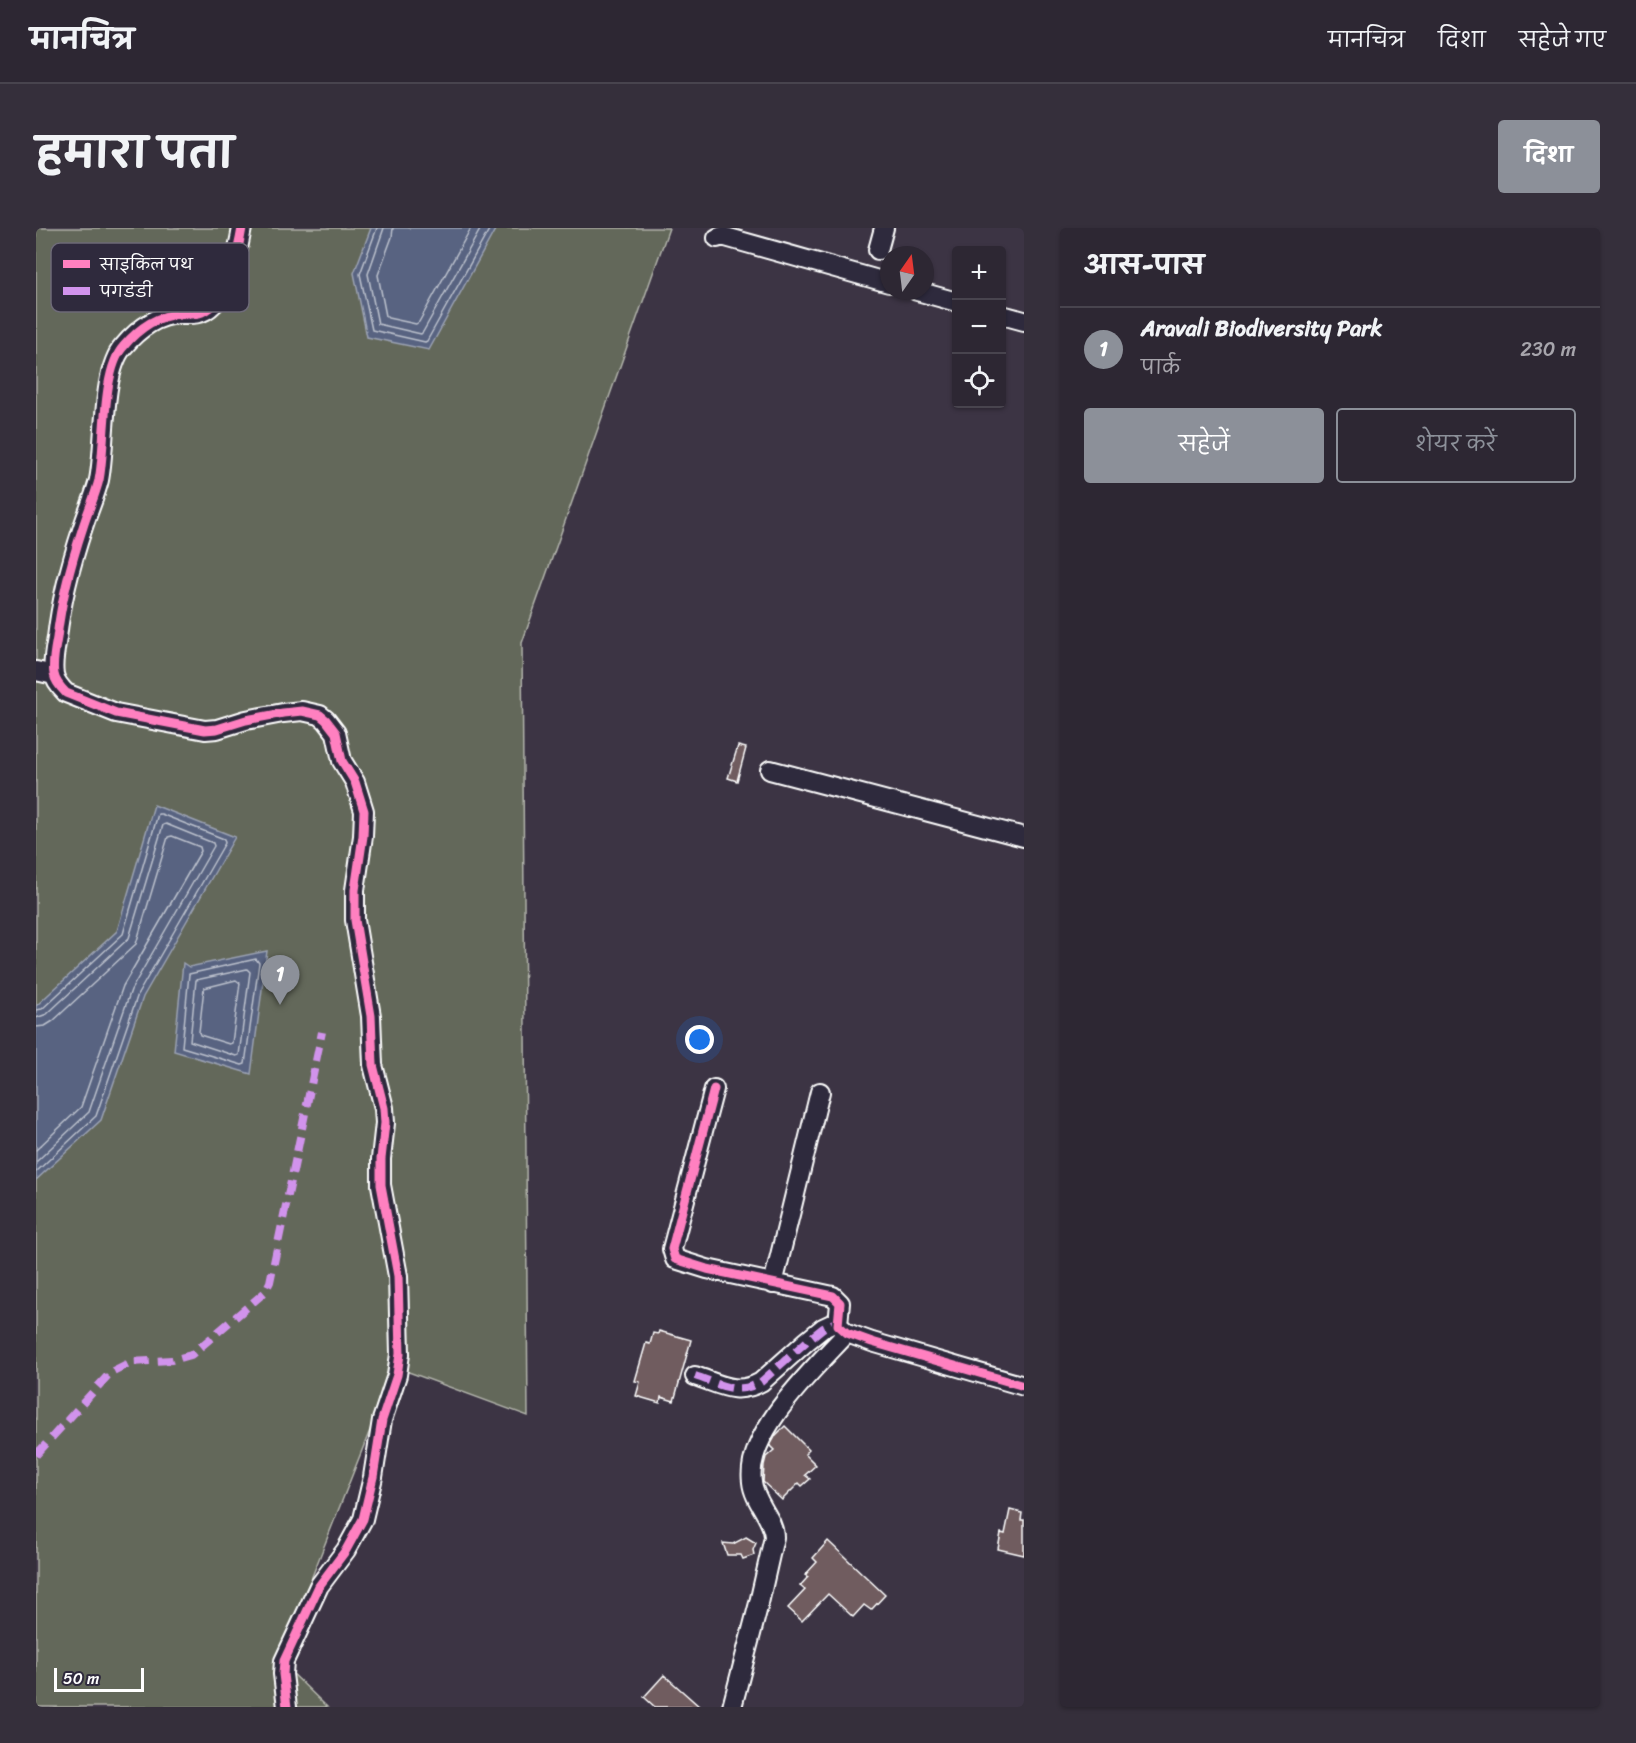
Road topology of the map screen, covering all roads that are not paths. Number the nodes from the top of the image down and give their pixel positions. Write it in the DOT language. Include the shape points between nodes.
graph roads {
  1 [pos="242,228"];
  2 [pos="884,228"];
  3 [pos="717,238"];
  4 [pos="238,243"];
  5 [pos="878,250"];
  6 [pos="880,280"];
  7 [pos="934,296"];
  8 [pos="952,301"];
  9 [pos="203,312"];
  10 [pos="1006,316"];
  11 [pos="1024,321"];
  12 [pos="45,673"];
  13 [pos="770,770"];
  14 [pos="1024,837"];
  15 [pos="714,1089"];
  16 [pos="820,1092"];
  17 [pos="773,1284"];
  18 [pos="842,1327"];
  19 [pos="695,1376"];
  20 [pos="1024,1386"];
  21 [pos="287,1707"];
  22 [pos="732,1707"];
  1 -- 4 [label="street"];
  2 -- 5 [label="street"];
  3 -- 6 [label="street" via="722,236"];
  7 -- 8 [label="street"];
  9 -- 12 [label="street" via="167,315 150,321 115,360 104,419 99,479 73,559"];
  10 -- 11 [label="street"];
  12 -- 21 [label="street" via="66,693 116,713 205,730 284,713 320,715 336,733 342,761 355,782 364,811 355,920 371,1016 373,1065 384,1108 381,1185 398,1276 400,1354 382,1420 363,1519 319,1586 284,1660"];
  13 -- 14 [label="street"];
  15 -- 17 [label="street" via="673,1257"];
  16 -- 17 [label="street"];
  17 -- 18 [label="street" via="837,1299"];
  18 -- 19 [label="street" via="823,1328 749,1389"];
  18 -- 20 [label="street" via="872,1342"];
  18 -- 22 [label="street" via="780,1407 756,1448 751,1480 774,1537"];
}
